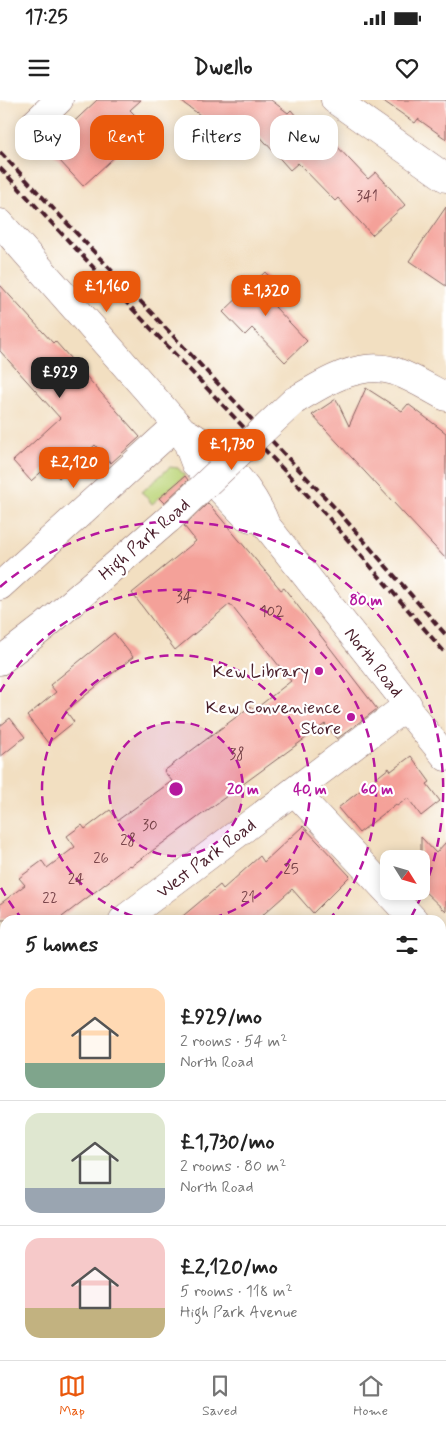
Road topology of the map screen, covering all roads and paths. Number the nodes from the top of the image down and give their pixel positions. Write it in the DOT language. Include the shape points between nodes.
graph roads {
  1 [pos="59,100"];
  2 [pos="335,100"];
  3 [pos="44,115"];
  4 [pos="446,178"];
  5 [pos="0,223"];
  6 [pos="446,397"];
  7 [pos="180,428"];
  8 [pos="0,586"];
  9 [pos="0,661"];
  10 [pos="407,706"];
  11 [pos="446,757"];
  12 [pos="295,792"];
  13 [pos="130,915"];
  14 [pos="409,915"];
  1 -- 3 [label="main road"];
  2 -- 4 [label="main road"];
  5 -- 7 [label="main road, North Road"];
  6 -- 9 [label="main road, High Park Road, bridge" via="393,371 375,368 350,372 321,384 294,401 170,518"];
  7 -- 8 [label="main road"];
  7 -- 10 [label="main road, North Road" via="195,463 246,516 266,525"];
  10 -- 11 [label="main road, North Road"];
  10 -- 12 [label="main road, West Park Road"];
  12 -- 13 [label="main road, West Park Road"];
  12 -- 14 [label="main road"];
}
